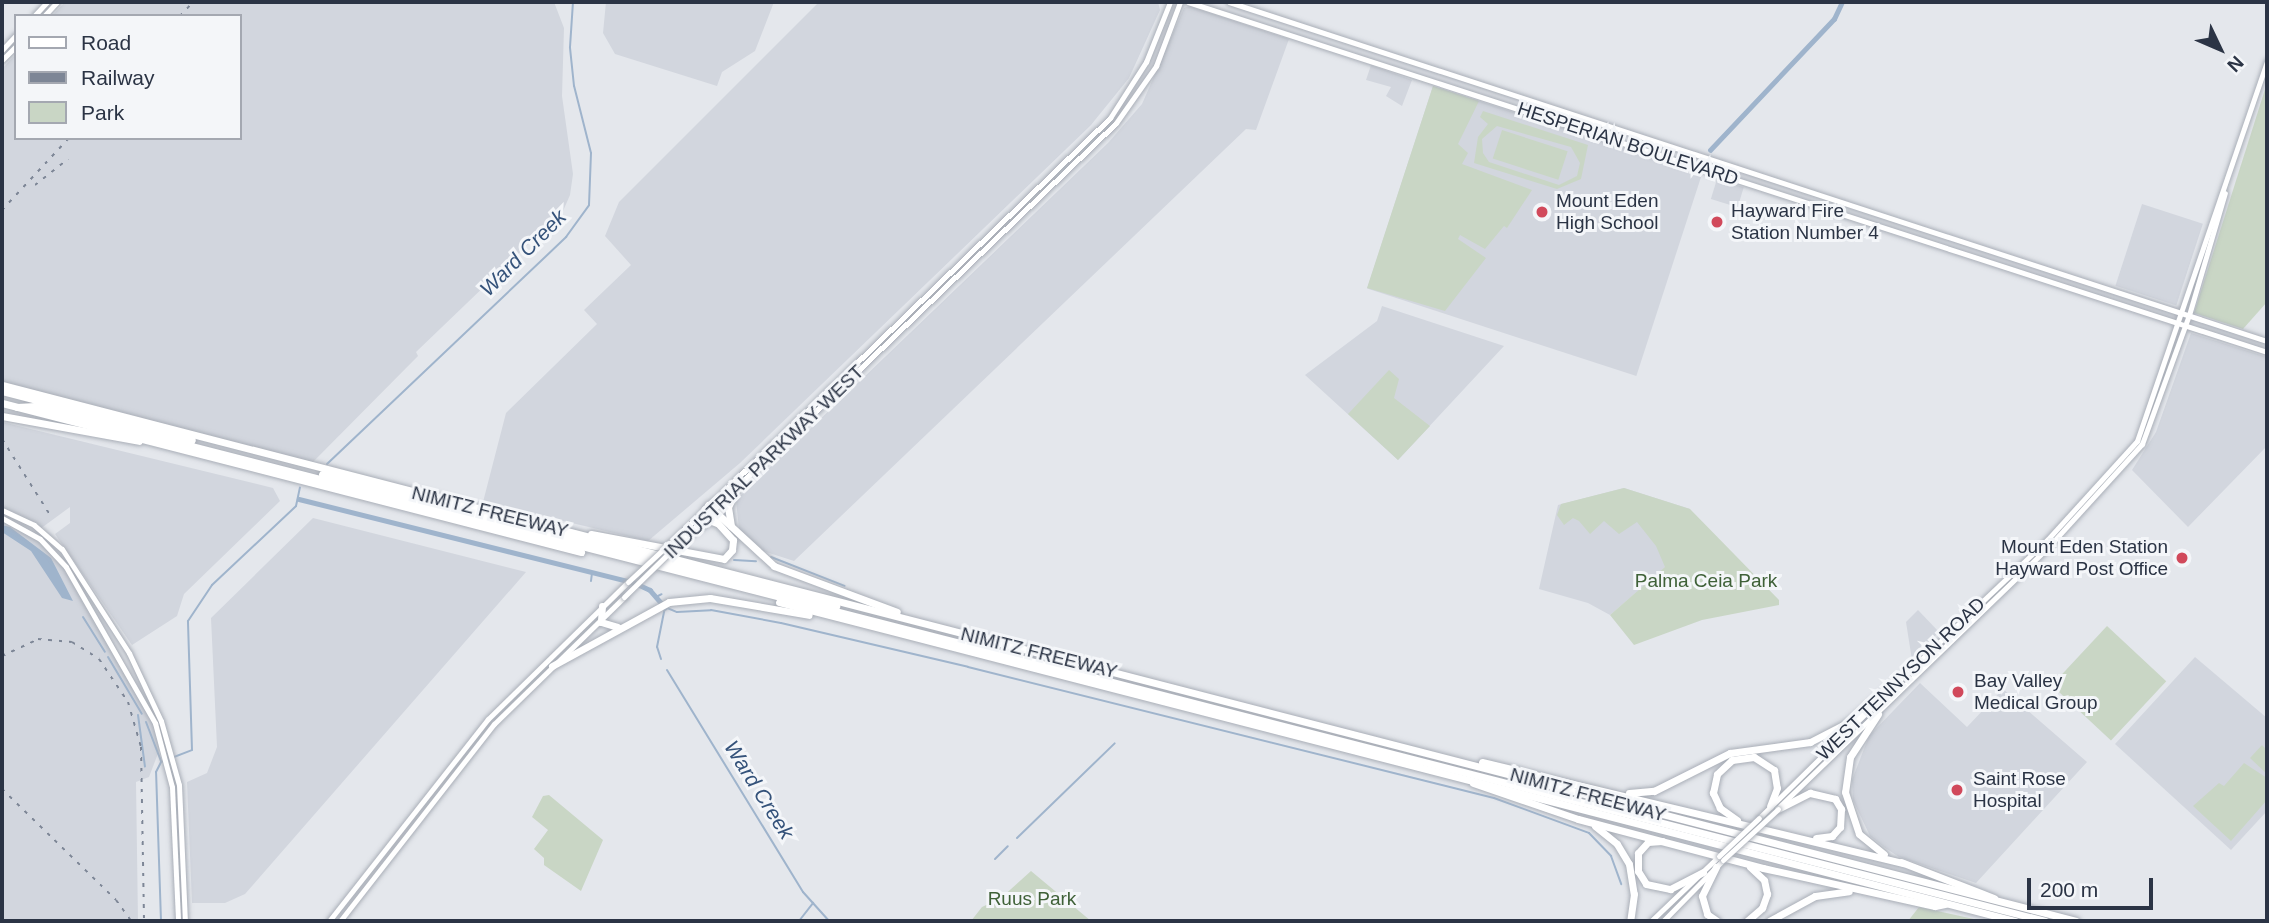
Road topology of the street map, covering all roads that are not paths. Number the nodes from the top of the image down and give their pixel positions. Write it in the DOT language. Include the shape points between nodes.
graph roads {
  1 [pos="1170,2"];
  2 [pos="1180,2"];
  3 [pos="1188,2"];
  4 [pos="1229,2"];
  5 [pos="14,37"];
  6 [pos="1358,46"];
  7 [pos="1339,49"];
  8 [pos="2,50"];
  9 [pos="2267,61"];
  10 [pos="2225,192"];
  11 [pos="948,280"];
  12 [pos="2182,312"];
  13 [pos="2189,315"];
  14 [pos="2178,322"];
  15 [pos="2186,325"];
  16 [pos="2267,341"];
  17 [pos="2267,352"];
  18 [pos="2,385"];
  19 [pos="2,391"];
  20 [pos="2,403"];
  21 [pos="17,407"];
  22 [pos="4,416"];
  23 [pos="143,440"];
  24 [pos="738,486"];
  25 [pos="709,509"];
  26 [pos="2,510"];
  27 [pos="2,518"];
  28 [pos="721,525"];
  29 [pos="559,529"];
  30 [pos="733,530"];
  31 [pos="684,537"];
  32 [pos="673,544"];
  33 [pos="602,607"];
  34 [pos="600,619"];
  35 [pos="854,623"];
  36 [pos="618,627"];
  37 [pos="944,629"];
  38 [pos="128,653"];
  39 [pos="120,655"];
  40 [pos="552,666"];
  41 [pos="1894,685"];
  42 [pos="1878,714"];
  43 [pos="165,742"];
  44 [pos="1374,749"];
  45 [pos="1385,759"];
  46 [pos="1472,764"];
  47 [pos="1500,772"];
  48 [pos="1459,777"];
  49 [pos="175,786"];
  50 [pos="1625,794"];
  51 [pos="1774,807"];
  52 [pos="1578,819"];
  53 [pos="1740,822"];
  54 [pos="1786,834"];
  55 [pos="1687,844"];
  56 [pos="1723,858"];
  57 [pos="1903,863"];
  58 [pos="1716,867"];
  59 [pos="1703,872"];
  60 [pos="1861,890"];
  61 [pos="2001,902"];
  62 [pos="1945,903"];
  63 [pos="178,921"];
  64 [pos="185,921"];
  65 [pos="329,921"];
  66 [pos="340,921"];
  67 [pos="1630,921"];
  68 [pos="1651,921"];
  69 [pos="1662,921"];
  70 [pos="1717,921"];
  71 [pos="1747,921"];
  72 [pos="1769,921"];
  73 [pos="2015,921"];
  74 [pos="2045,921"];
  75 [pos="2076,921"];
  1 -- 11 [label="main road, INDUSTRIAL PARKWAY WEST" via="1146,62 1110,118"];
  2 -- 11 [label="main road, INDUSTRIAL PARKWAY WEST" via="1156,66 1116,123"];
  3 -- 7 [label="main road, HESPERIAN BOULEVARD"];
  4 -- 6 [label="main road, HESPERIAN BOULEVARD"];
  5 -- 8 [label="main road"];
  6 -- 7 [label="main road"];
  6 -- 12 [label="main road, HESPERIAN BOULEVARD"];
  7 -- 14 [label="main road, HESPERIAN BOULEVARD"];
  9 -- 10 [label="main road, WEST TENNYSON ROAD"];
  10 -- 12 [label="main road, WEST TENNYSON ROAD"];
  10 -- 13 [label="main road, WEST TENNYSON ROAD"];
  11 -- 24 [label="main road, INDUSTRIAL PARKWAY WEST"];
  11 -- 25 [label="main road, INDUSTRIAL PARKWAY WEST"];
  12 -- 13 [label="main road, HESPERIAN BOULEVARD"];
  12 -- 14 [label="main road, WEST TENNYSON ROAD"];
  13 -- 15 [label="main road, WEST TENNYSON ROAD"];
  13 -- 16 [label="main road, HESPERIAN BOULEVARD"];
  14 -- 15 [label="main road, HESPERIAN BOULEVARD"];
  14 -- 41 [label="main road, WEST TENNYSON ROAD" via="2137,441 2047,540"];
  15 -- 17 [label="main road, HESPERIAN BOULEVARD"];
  15 -- 42 [label="main road, WEST TENNYSON ROAD" via="2142,444 2051,544"];
  18 -- 29 [label="highway, NIMITZ FREEWAY"];
  19 -- 47 [label="highway" via="1395,750 1494,775"];
  20 -- 21 [label="highway, NIMITZ FREEWAY"];
  21 -- 23 [label="highway, NIMITZ FREEWAY"];
  21 -- 44 [label="highway" via="35,406"];
  22 -- 23 [label="highway" via="132,442"];
  23 -- 35 [label="highway, NIMITZ FREEWAY"];
  24 -- 25 [label="main road, INDUSTRIAL PARKWAY WEST"];
  24 -- 30 [label="highway" via="728,508"];
  25 -- 28 [label="highway"];
  25 -- 30 [label="highway"];
  25 -- 31 [label="main road, INDUSTRIAL PARKWAY WEST"];
  25 -- 32 [label="main road, INDUSTRIAL PARKWAY WEST"];
  26 -- 38 [label="main road" via="34,525 62,549"];
  27 -- 39 [label="main road" via="18,524 55,554"];
  28 -- 29 [label="highway" via="734,547 727,557 717,560"];
  28 -- 31 [label="highway" via="709,520"];
  29 -- 37 [label="highway, NIMITZ FREEWAY"];
  30 -- 37 [label="highway" via="780,569"];
  31 -- 32 [label="main road, INDUSTRIAL PARKWAY WEST"];
  32 -- 33 [label="main road, INDUSTRIAL PARKWAY WEST, bridge"];
  32 -- 34 [label="main road, INDUSTRIAL PARKWAY WEST, bridge"];
  33 -- 34 [label="highway"];
  33 -- 65 [label="main road, INDUSTRIAL PARKWAY WEST" via="488,719"];
  34 -- 36 [label="highway" via="607,626"];
  34 -- 40 [label="main road, INDUSTRIAL PARKWAY WEST"];
  35 -- 36 [label="highway" via="710,598 669,602"];
  35 -- 45 [label="highway, NIMITZ FREEWAY"];
  36 -- 40 [label="highway"];
  37 -- 46 [label="highway, NIMITZ FREEWAY"];
  38 -- 39 [label="main road"];
  38 -- 43 [label="main road"];
  39 -- 43 [label="main road"];
  40 -- 66 [label="main road, INDUSTRIAL PARKWAY WEST" via="494,724"];
  41 -- 50 [label="highway" via="1820,738 1730,753 1654,790"];
  41 -- 51 [label="main road, WEST TENNYSON ROAD"];
  42 -- 51 [label="main road, WEST TENNYSON ROAD"];
  42 -- 57 [label="highway" via="1850,757 1847,803 1864,840"];
  43 -- 49 [label="main road"];
  44 -- 45 [label="highway"];
  44 -- 74 [label="highway"];
  45 -- 48 [label="highway, NIMITZ FREEWAY"];
  46 -- 47 [label="highway, NIMITZ FREEWAY"];
  46 -- 50 [label="highway" via="1478,761"];
  47 -- 61 [label="highway, NIMITZ FREEWAY"];
  48 -- 52 [label="highway"];
  48 -- 62 [label="highway, NIMITZ FREEWAY"];
  49 -- 63 [label="main road"];
  49 -- 64 [label="main road"];
  50 -- 53 [label="highway"];
  51 -- 53 [label="highway" via="1774,770 1754,757 1732,760 1717,774 1713,793 1720,808"];
  51 -- 54 [label="highway" via="1816,792 1829,796 1841,809 1840,827 1832,836"];
  51 -- 56 [label="main road, WEST TENNYSON ROAD, bridge"];
  51 -- 56 [label="main road, WEST TENNYSON ROAD, bridge"];
  52 -- 55 [label="highway"];
  52 -- 67 [label="highway" via="1606,833 1627,859 1634,889"];
  53 -- 54 [label="highway"];
  54 -- 57 [label="highway"];
  55 -- 56 [label="highway"];
  55 -- 59 [label="highway" via="1656,840 1645,845 1636,861 1642,879 1665,890"];
  56 -- 58 [label="main road, WEST TENNYSON ROAD"];
  56 -- 59 [label="main road, WEST TENNYSON ROAD"];
  56 -- 60 [label="highway"];
  56 -- 71 [label="highway" via="1753,869 1766,885 1765,904"];
  57 -- 61 [label="highway" via="1984,891"];
  58 -- 69 [label="main road, WEST TENNYSON ROAD"];
  58 -- 70 [label="highway" via="1702,897 1707,914"];
  59 -- 68 [label="main road, WEST TENNYSON ROAD"];
  60 -- 62 [label="highway" via="1935,906"];
  60 -- 72 [label="highway" via="1826,892"];
  61 -- 75 [label="highway, NIMITZ FREEWAY"];
  62 -- 73 [label="highway, NIMITZ FREEWAY"];
}
